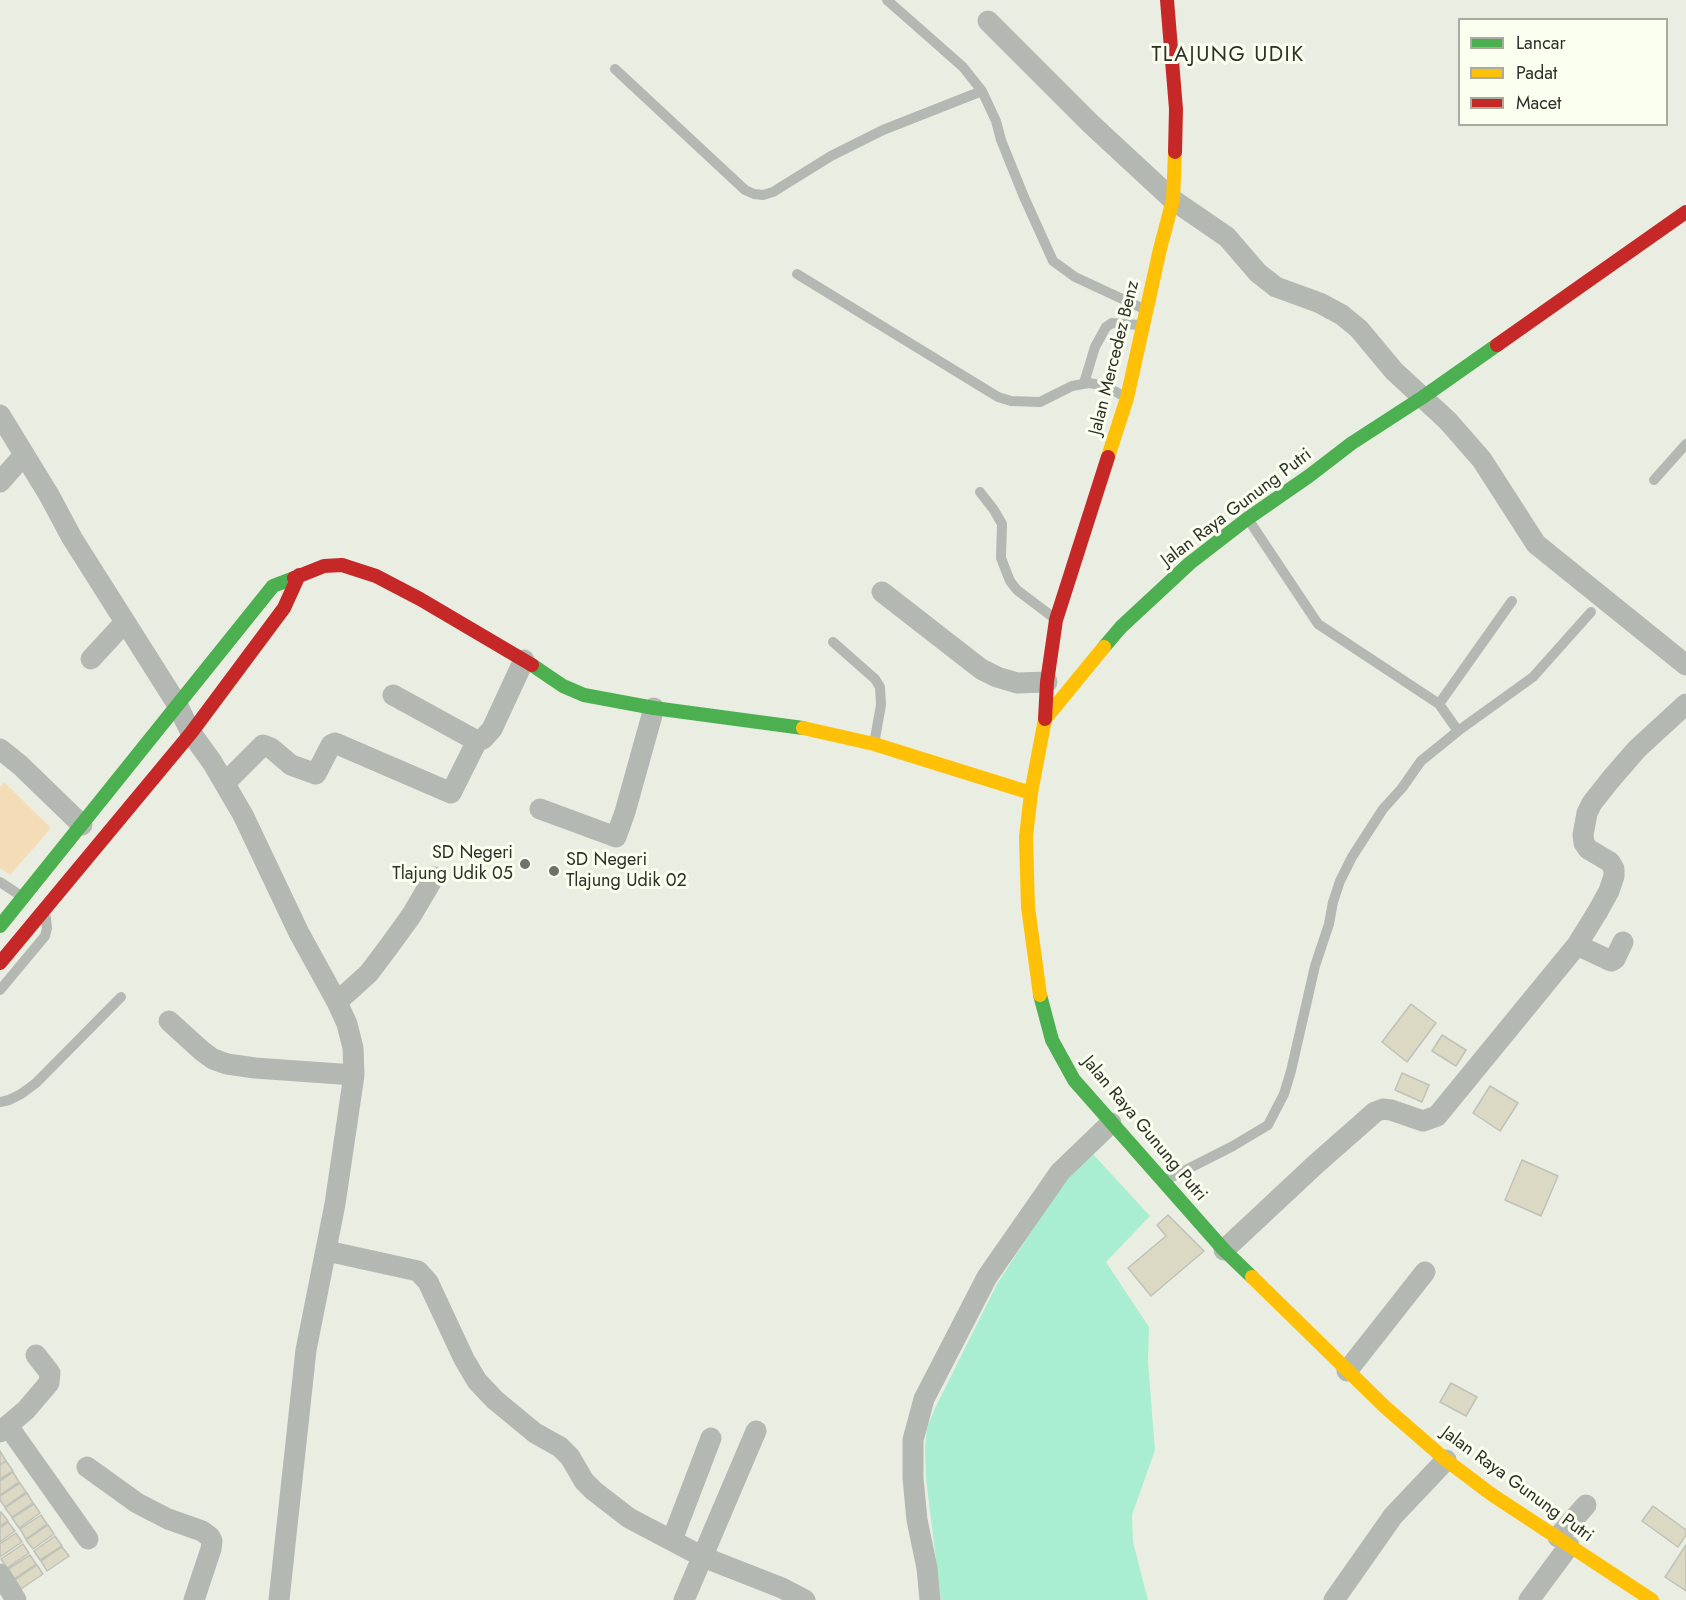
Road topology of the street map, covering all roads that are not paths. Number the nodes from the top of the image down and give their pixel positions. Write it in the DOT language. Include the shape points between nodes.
graph roads {
  1 [pos="887,0"];
  2 [pos="1167,0"];
  3 [pos="988,21"];
  4 [pos="615,69"];
  5 [pos="982,91"];
  6 [pos="1173,200"];
  7 [pos="1686,212"];
  8 [pos="797,274"];
  9 [pos="1146,310"];
  10 [pos="1143,325"];
  11 [pos="1084,383"];
  12 [pos="1423,397"];
  13 [pos="1127,398"];
  14 [pos="0,415"];
  15 [pos="1686,444"];
  16 [pos="24,455"];
  17 [pos="1654,480"];
  18 [pos="0,482"];
  19 [pos="980,492"];
  20 [pos="1247,519"];
  21 [pos="298,575"];
  22 [pos="882,592"];
  23 [pos="1512,601"];
  24 [pos="1591,612"];
  25 [pos="1056,620"];
  26 [pos="125,622"];
  27 [pos="833,642"];
  28 [pos="91,659"];
  29 [pos="524,660"];
  30 [pos="1686,665"];
  31 [pos="1047,682"];
  32 [pos="393,695"];
  33 [pos="177,704"];
  34 [pos="1439,704"];
  35 [pos="1686,704"];
  36 [pos="654,708"];
  37 [pos="1045,719"];
  38 [pos="1458,731"];
  39 [pos="191,733"];
  40 [pos="477,741"];
  41 [pos="874,744"];
  42 [pos="0,749"];
  43 [pos="225,783"];
  44 [pos="1031,793"];
  45 [pos="540,809"];
  46 [pos="82,825"];
  47 [pos="434,877"];
  48 [pos="0,882"];
  49 [pos="23,898"];
  50 [pos="44,911"];
  51 [pos="0,926"];
  52 [pos="1623,942"];
  53 [pos="1577,945"];
  54 [pos="0,963"];
  55 [pos="0,990"];
  56 [pos="121,997"];
  57 [pos="337,1002"];
  58 [pos="169,1021"];
  59 [pos="354,1075"];
  60 [pos="0,1102"];
  61 [pos="1111,1123"];
  62 [pos="1162,1181"];
  63 [pos="1224,1250"];
  64 [pos="327,1251"];
  65 [pos="1425,1272"];
  66 [pos="36,1355"];
  67 [pos="1347,1371"];
  68 [pos="4,1429"];
  69 [pos="756,1431"];
  70 [pos="711,1438"];
  71 [pos="1446,1460"];
  72 [pos="87,1467"];
  73 [pos="1586,1505"];
  74 [pos="88,1539"];
  75 [pos="672,1540"];
  76 [pos="1564,1542"];
  77 [pos="703,1557"];
  78 [pos="0,1574"];
  79 [pos="16,1600"];
  80 [pos="194,1600"];
  81 [pos="279,1600"];
  82 [pos="684,1600"];
  83 [pos="805,1600"];
  84 [pos="930,1600"];
  85 [pos="1334,1600"];
  86 [pos="1529,1600"];
  87 [pos="1652,1600"];
  1 -- 5 [label="lane" via="963,67"];
  2 -- 6 [label="main road, Jalan Mercedez Benz" via="1176,109"];
  3 -- 6 [label="street"];
  4 -- 5 [label="lane" via="745,190 764,195 883,130"];
  5 -- 9 [label="lane" via="1053,261 1076,277"];
  6 -- 9 [label="main road, Jalan Mercedez Benz"];
  6 -- 12 [label="street" via="1227,237 1258,273 1276,287 1342,315 1359,329 1394,372"];
  7 -- 12 [label="main road, Jalan Raya Gunung Putri"];
  8 -- 11 [label="lane" via="998,397 1040,402"];
  9 -- 10 [label="main road, Jalan Mercedez Benz"];
  10 -- 11 [label="lane" via="1112,323 1106,327"];
  10 -- 13 [label="main road, Jalan Mercedez Benz"];
  11 -- 13 [label="lane" via="1106,386"];
  12 -- 20 [label="main road, Jalan Raya Gunung Putri"];
  12 -- 30 [label="street" via="1482,460 1536,544"];
  13 -- 25 [label="main road, Jalan Mercedez Benz"];
  14 -- 16 [label="street"];
  15 -- 17 [label="lane"];
  16 -- 18 [label="street"];
  16 -- 26 [label="street"];
  19 -- 25 [label="lane" via="1002,524 1001,558 1010,581"];
  20 -- 34 [label="lane" via="1318,624"];
  20 -- 37 [label="main road, Jalan Raya Gunung Putri" via="1190,563 1121,627"];
  21 -- 29 [label="main road" via="324,566 342,565 376,576"];
  21 -- 33 [label="main road" via="273,586"];
  21 -- 39 [label="main road" via="284,608"];
  22 -- 31 [label="street" via="981,669 1017,683"];
  23 -- 34 [label="lane"];
  24 -- 38 [label="lane" via="1533,676"];
  25 -- 31 [label="main road, Jalan Mercedez Benz"];
  26 -- 28 [label="street"];
  26 -- 33 [label="street"];
  27 -- 41 [label="lane" via="880,687"];
  29 -- 36 [label="main road" via="584,695"];
  29 -- 40 [label="street" via="492,729"];
  31 -- 37 [label="main road, Jalan Mercedez Benz"];
  32 -- 40 [label="street"];
  33 -- 39 [label="street"];
  33 -- 46 [label="main road"];
  34 -- 38 [label="lane"];
  35 -- 53 [label="street" via="1637,749 1587,813 1584,843 1610,862 1614,876 1605,901"];
  36 -- 41 [label="main road" via="795,726"];
  36 -- 45 [label="street" via="616,837"];
  37 -- 44 [label="main road, Jalan Raya Gunung Putri"];
  38 -- 62 [label="lane" via="1421,761 1383,809 1340,881 1291,1071 1268,1125"];
  39 -- 43 [label="street"];
  39 -- 50 [label="main road"];
  40 -- 43 [label="street" via="451,793 335,743 316,774 291,765 263,745"];
  41 -- 44 [label="main road"];
  42 -- 46 [label="street"];
  43 -- 57 [label="street"];
  44 -- 61 [label="main road, Jalan Raya Gunung Putri" via="1026,837 1028,908 1041,1004 1052,1040 1074,1080"];
  46 -- 49 [label="main road"];
  47 -- 57 [label="street" via="369,973"];
  48 -- 49 [label="lane"];
  49 -- 51 [label="main road"];
  50 -- 54 [label="main road"];
  50 -- 55 [label="lane" via="45,936"];
  52 -- 53 [label="street" via="1611,961"];
  53 -- 63 [label="street" via="1437,1116 1423,1121 1391,1110 1375,1112"];
  56 -- 60 [label="lane" via="36,1083"];
  57 -- 59 [label="street" via="353,1048"];
  58 -- 59 [label="street" via="202,1052 227,1064"];
  59 -- 64 [label="street"];
  61 -- 62 [label="main road, Jalan Raya Gunung Putri"];
  61 -- 84 [label="street" via="1060,1172 993,1267 924,1399 913,1440 913,1478"];
  62 -- 63 [label="main road, Jalan Raya Gunung Putri"];
  63 -- 67 [label="main road, Jalan Raya Gunung Putri"];
  64 -- 75 [label="street" via="409,1268 424,1276 464,1359 489,1394 536,1433 560,1447 584,1481 601,1497 629,1518"];
  64 -- 81 [label="street" via="306,1350"];
  65 -- 67 [label="street"];
  66 -- 68 [label="street" via="50,1373 49,1383"];
  67 -- 71 [label="main road, Jalan Raya Gunung Putri"];
  68 -- 74 [label="street"];
  69 -- 77 [label="street"];
  70 -- 75 [label="street"];
  71 -- 76 [label="main road, Jalan Raya Gunung Putri"];
  71 -- 85 [label="street" via="1393,1516"];
  72 -- 80 [label="street" via="136,1503 210,1537 211,1549"];
  73 -- 76 [label="street"];
  75 -- 77 [label="street"];
  76 -- 86 [label="street"];
  76 -- 87 [label="main road, Jalan Raya Gunung Putri"];
  77 -- 82 [label="street"];
  77 -- 83 [label="street"];
  78 -- 79 [label="street"];
}
